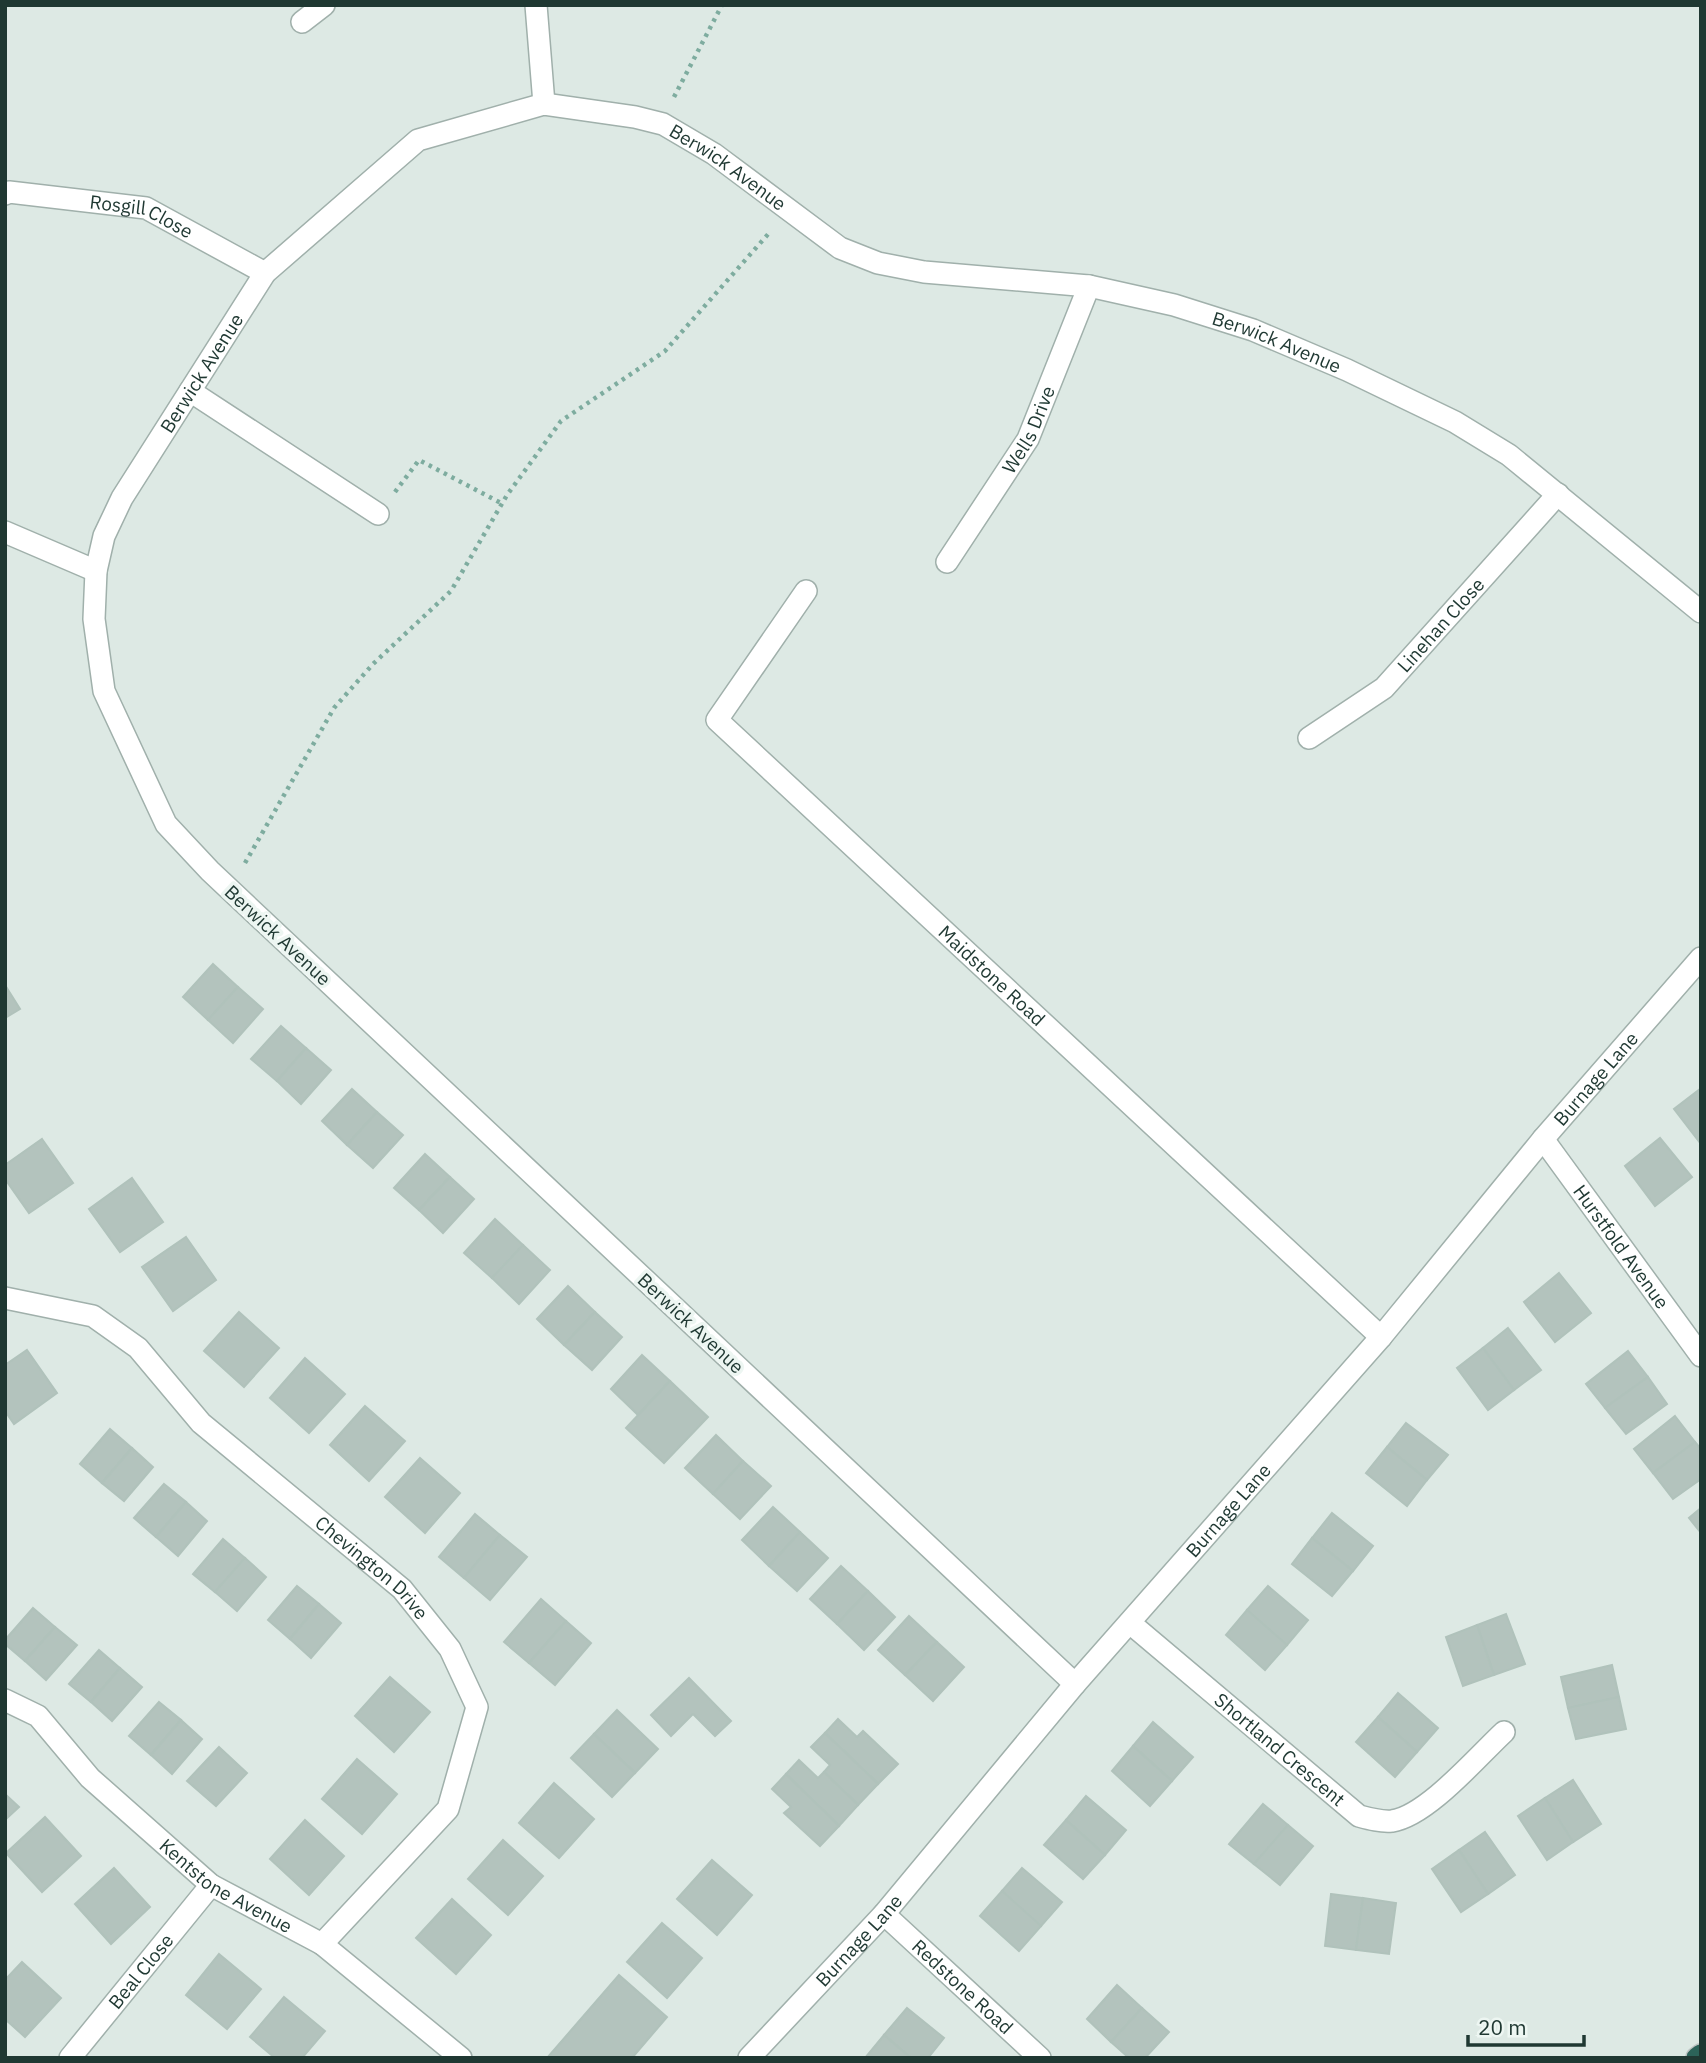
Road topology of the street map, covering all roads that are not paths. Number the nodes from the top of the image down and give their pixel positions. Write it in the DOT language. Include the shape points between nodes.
graph roads {
  1 [pos="324,5"];
  2 [pos="536,5"];
  3 [pos="302,22"];
  4 [pos="544,104"];
  5 [pos="5,194"];
  6 [pos="265,274"];
  7 [pos="1089,286"];
  8 [pos="190,391"];
  9 [pos="1558,494"];
  10 [pos="378,514"];
  11 [pos="5,532"];
  12 [pos="947,562"];
  13 [pos="96,571"];
  14 [pos="806,592"];
  15 [pos="1701,612"];
  16 [pos="1309,738"];
  17 [pos="1701,958"];
  18 [pos="1543,1139"];
  19 [pos="5,1298"];
  20 [pos="1381,1337"];
  21 [pos="1701,1356"];
  22 [pos="1130,1623"];
  23 [pos="1075,1684"];
  24 [pos="5,1700"];
  25 [pos="1504,1732"];
  26 [pos="211,1885"];
  27 [pos="884,1914"];
  28 [pos="322,1944"];
  29 [pos="70,2058"];
  30 [pos="461,2058"];
  31 [pos="749,2058"];
  32 [pos="1040,2058"];
  1 -- 3 [label="street"];
  2 -- 4 [label="street"];
  4 -- 6 [label="street, Berwick Avenue" via="418,140"];
  4 -- 7 [label="street, Berwick Avenue" via="663,124 714,154 840,248 878,263 924,272"];
  5 -- 6 [label="street, Rosgill Close" via="146,208"];
  6 -- 8 [label="street, Berwick Avenue"];
  7 -- 9 [label="street, Berwick Avenue" via="1174,305 1253,330 1347,370 1455,422 1509,455"];
  7 -- 12 [label="street, Wells Drive" via="1028,439"];
  8 -- 10 [label="street"];
  8 -- 13 [label="street, Berwick Avenue" via="122,498 104,537"];
  9 -- 15 [label="street, Berwick Avenue"];
  9 -- 16 [label="street, Linehan Close" via="1384,688"];
  11 -- 13 [label="street"];
  13 -- 23 [label="street, Berwick Avenue" via="94,619 104,691 166,824 230,890"];
  14 -- 20 [label="street, Maidstone Road" via="717,720"];
  17 -- 18 [label="street, Burnage Lane"];
  18 -- 20 [label="street, Burnage Lane"];
  18 -- 21 [label="street, Hurstfold Avenue"];
  19 -- 28 [label="street, Chevington Drive" via="93,1316 138,1348 201,1423 402,1589 450,1649 477,1707 448,1809"];
  20 -- 22 [label="street, Burnage Lane"];
  22 -- 23 [label="street, Burnage Lane"];
  22 -- 25 [label="street, Shortland Crescent" via="1359,1816 1393,1821 1408,1815 1440,1794"];
  23 -- 27 [label="street, Burnage Lane"];
  24 -- 26 [label="street, Kentstone Avenue" via="38,1716 90,1778"];
  26 -- 28 [label="street, Kentstone Avenue"];
  26 -- 29 [label="street, Beal Close"];
  27 -- 31 [label="street, Burnage Lane"];
  27 -- 32 [label="street, Redstone Road"];
  28 -- 30 [label="street, Kentstone Avenue"];
}
